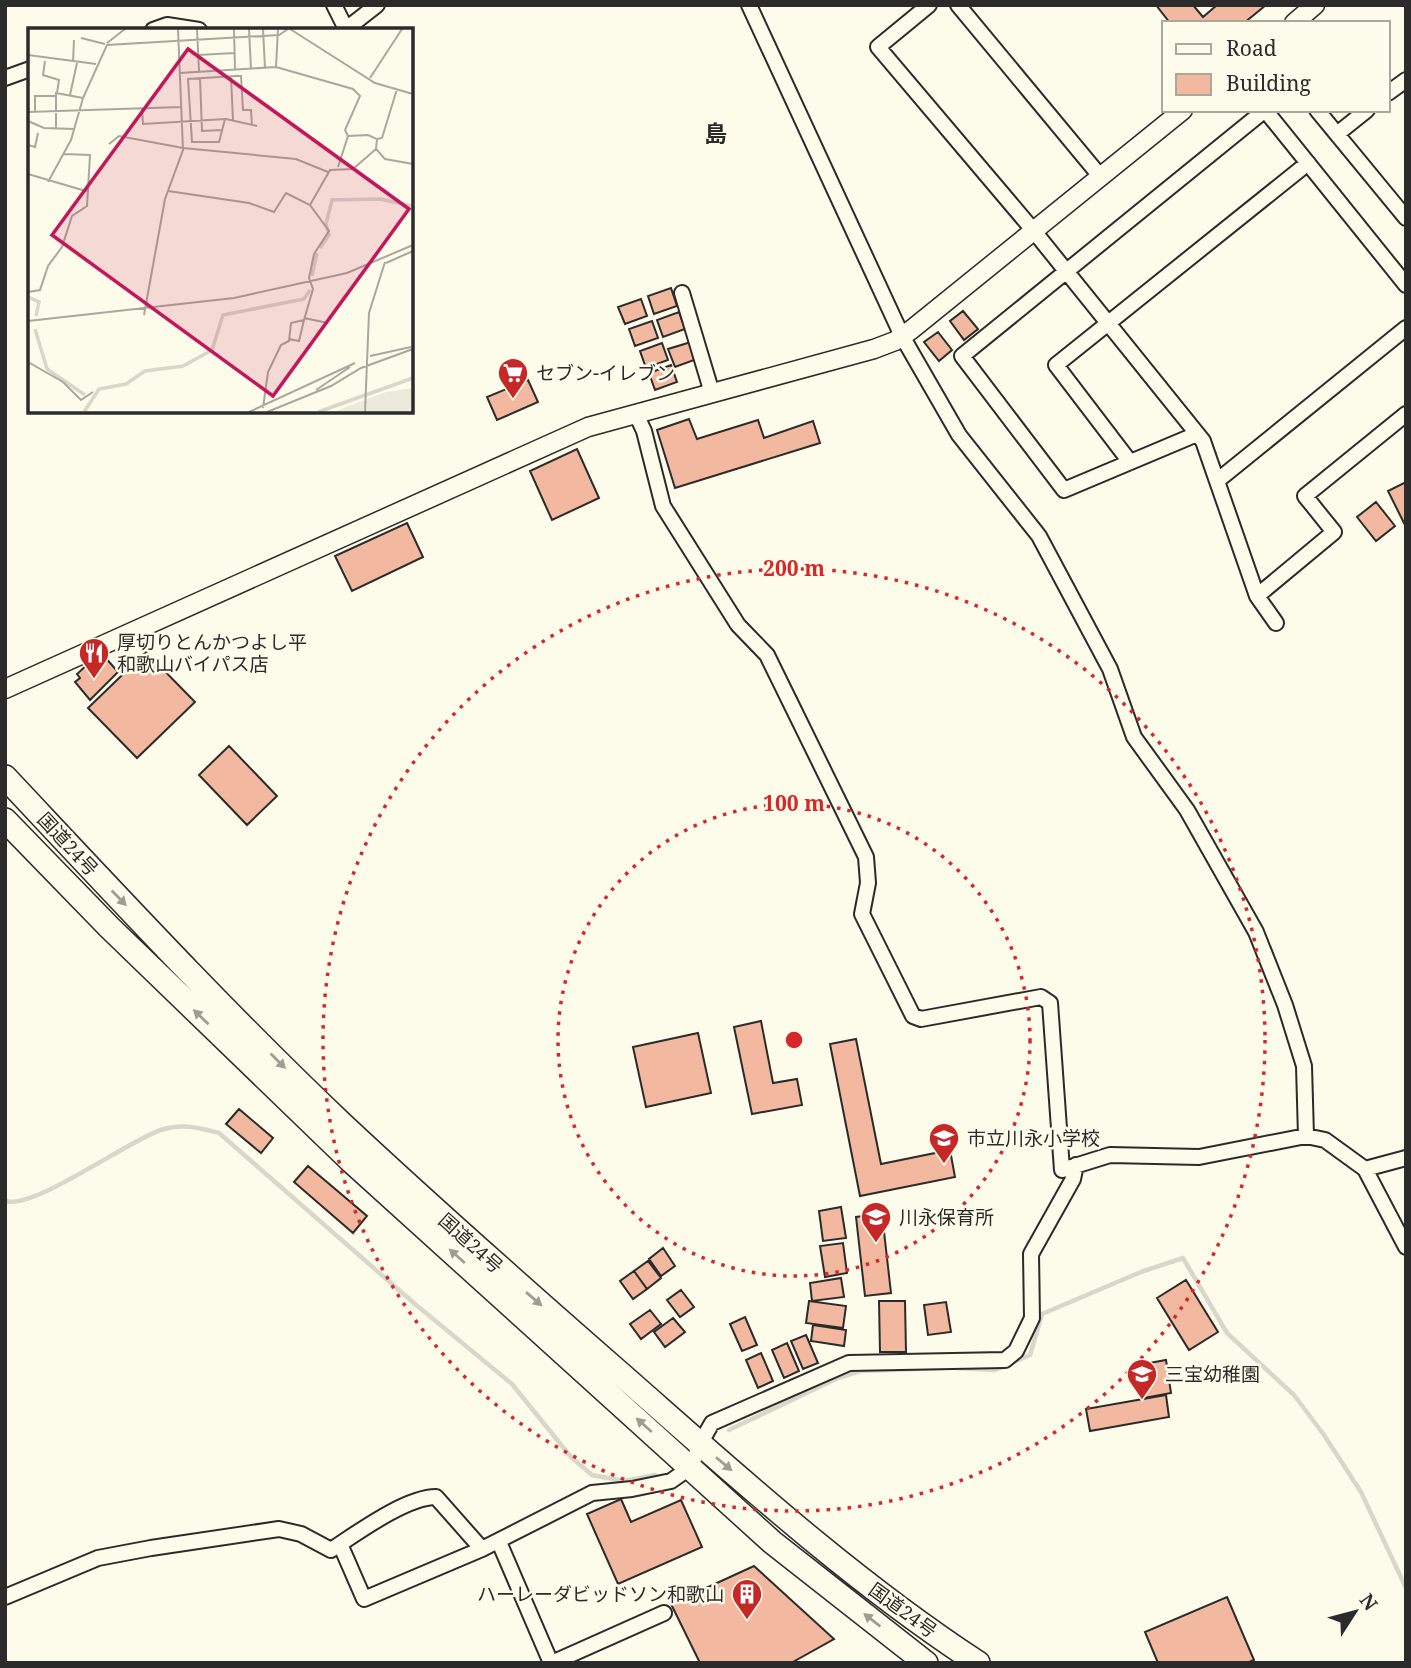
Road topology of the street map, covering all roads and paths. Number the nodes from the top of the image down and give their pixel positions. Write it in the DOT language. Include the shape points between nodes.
graph roads {
  1 [pos="334,5"];
  2 [pos="377,5"];
  3 [pos="748,5"];
  4 [pos="929,5"];
  5 [pos="958,5"];
  6 [pos="1315,5"];
  7 [pos="1296,21"];
  8 [pos="160,28"];
  9 [pos="183,28"];
  10 [pos="345,28"];
  11 [pos="346,28"];
  12 [pos="28,70"];
  13 [pos="5,78"];
  14 [pos="1406,80"];
  15 [pos="1390,92"];
  16 [pos="1180,112"];
  17 [pos="1263,112"];
  18 [pos="1267,112"];
  19 [pos="1319,112"];
  20 [pos="1364,112"];
  21 [pos="1337,134"];
  22 [pos="1308,163"];
  23 [pos="1100,176"];
  24 [pos="1406,218"];
  25 [pos="1033,230"];
  26 [pos="1066,271"];
  27 [pos="1406,285"];
  28 [pos="682,293"];
  29 [pos="1109,323"];
  30 [pos="1406,328"];
  31 [pos="902,336"];
  32 [pos="712,393"];
  33 [pos="636,414"];
  34 [pos="1406,414"];
  35 [pos="1198,434"];
  36 [pos="1130,462"];
  37 [pos="1217,481"];
  38 [pos="1257,596"];
  39 [pos="1276,623"];
  40 [pos="5,689"];
  41 [pos="5,777"];
  42 [pos="5,820"];
  43 [pos="1306,1136"];
  44 [pos="1406,1158"];
  45 [pos="1076,1165"];
  46 [pos="1365,1169"];
  47 [pos="1406,1247"];
  48 [pos="700,1444"];
  49 [pos="691,1467"];
  50 [pos="499,1542"];
  51 [pos="340,1545"];
  52 [pos="482,1549"];
  53 [pos="5,1597"];
  54 [pos="664,1614"];
  55 [pos="552,1663"];
  56 [pos="926,1663"];
  57 [pos="978,1663"];
  1 -- 10 [label="street"];
  2 -- 11 [label="street"];
  3 -- 31 [label="street"];
  4 -- 25 [label="street" via="878,47"];
  5 -- 23 [label="street"];
  6 -- 7 [label="street"];
  8 -- 9 [label="street"];
  12 -- 13 [label="street"];
  14 -- 15 [label="street"];
  16 -- 23 [label="street"];
  17 -- 26 [label="street"];
  18 -- 22 [label="street"];
  19 -- 21 [label="street"];
  20 -- 21 [label="street"];
  21 -- 24 [label="street"];
  22 -- 27 [label="street"];
  22 -- 29 [label="street"];
  23 -- 25 [label="street"];
  25 -- 26 [label="street"];
  25 -- 31 [label="street"];
  26 -- 29 [label="street"];
  26 -- 36 [label="street" via="962,356 1064,490"];
  28 -- 32 [label="street"];
  29 -- 35 [label="street"];
  29 -- 36 [label="street" via="1056,365"];
  30 -- 37 [label="street"];
  31 -- 32 [label="street" via="874,349"];
  31 -- 43 [label="street" via="959,435 1039,536 1110,669 1134,737 1187,810 1256,932 1304,1066"];
  32 -- 33 [label="street"];
  33 -- 40 [label="street" via="587,427"];
  33 -- 45 [label="street" via="663,506 738,625 767,654 866,858 862,914 913,1016 944,1016 1041,997 1051,1003 1062,1170"];
  34 -- 38 [label="street" via="1305,496 1334,532"];
  35 -- 36 [label="street"];
  35 -- 37 [label="street"];
  37 -- 38 [label="street"];
  38 -- 39 [label="street"];
  41 -- 48 [label="highway, 国道24号, one-way" via="223,1007 341,1122 476,1248"];
  49 -- 42 [label="highway, 国道24号, one-way" via="350,1160"];
  43 -- 45 [label="street" via="1199,1157 1110,1155"];
  43 -- 46 [label="street" via="1325,1140"];
  44 -- 46 [label="street"];
  45 -- 48 [label="street" via="1073,1179 1031,1254 1032,1318 1016,1352 1005,1360 849,1363 712,1423"];
  46 -- 47 [label="street"];
  48 -- 49 [label="street"];
  48 -- 57 [label="highway, 国道24号, one-way" via="874,1590"];
  49 -- 50 [label="street" via="671,1481 592,1493"];
  56 -- 49 [label="highway, 国道24号, one-way" via="772,1542"];
  50 -- 52 [label="street"];
  50 -- 55 [label="street"];
  51 -- 52 [label="street" via="422,1497 436,1497"];
  51 -- 52 [label="street" via="363,1599"];
  51 -- 53 [label="street" via="331,1550 301,1534 279,1529 151,1548 98,1558"];
  54 -- 55 [label="street"];
}
